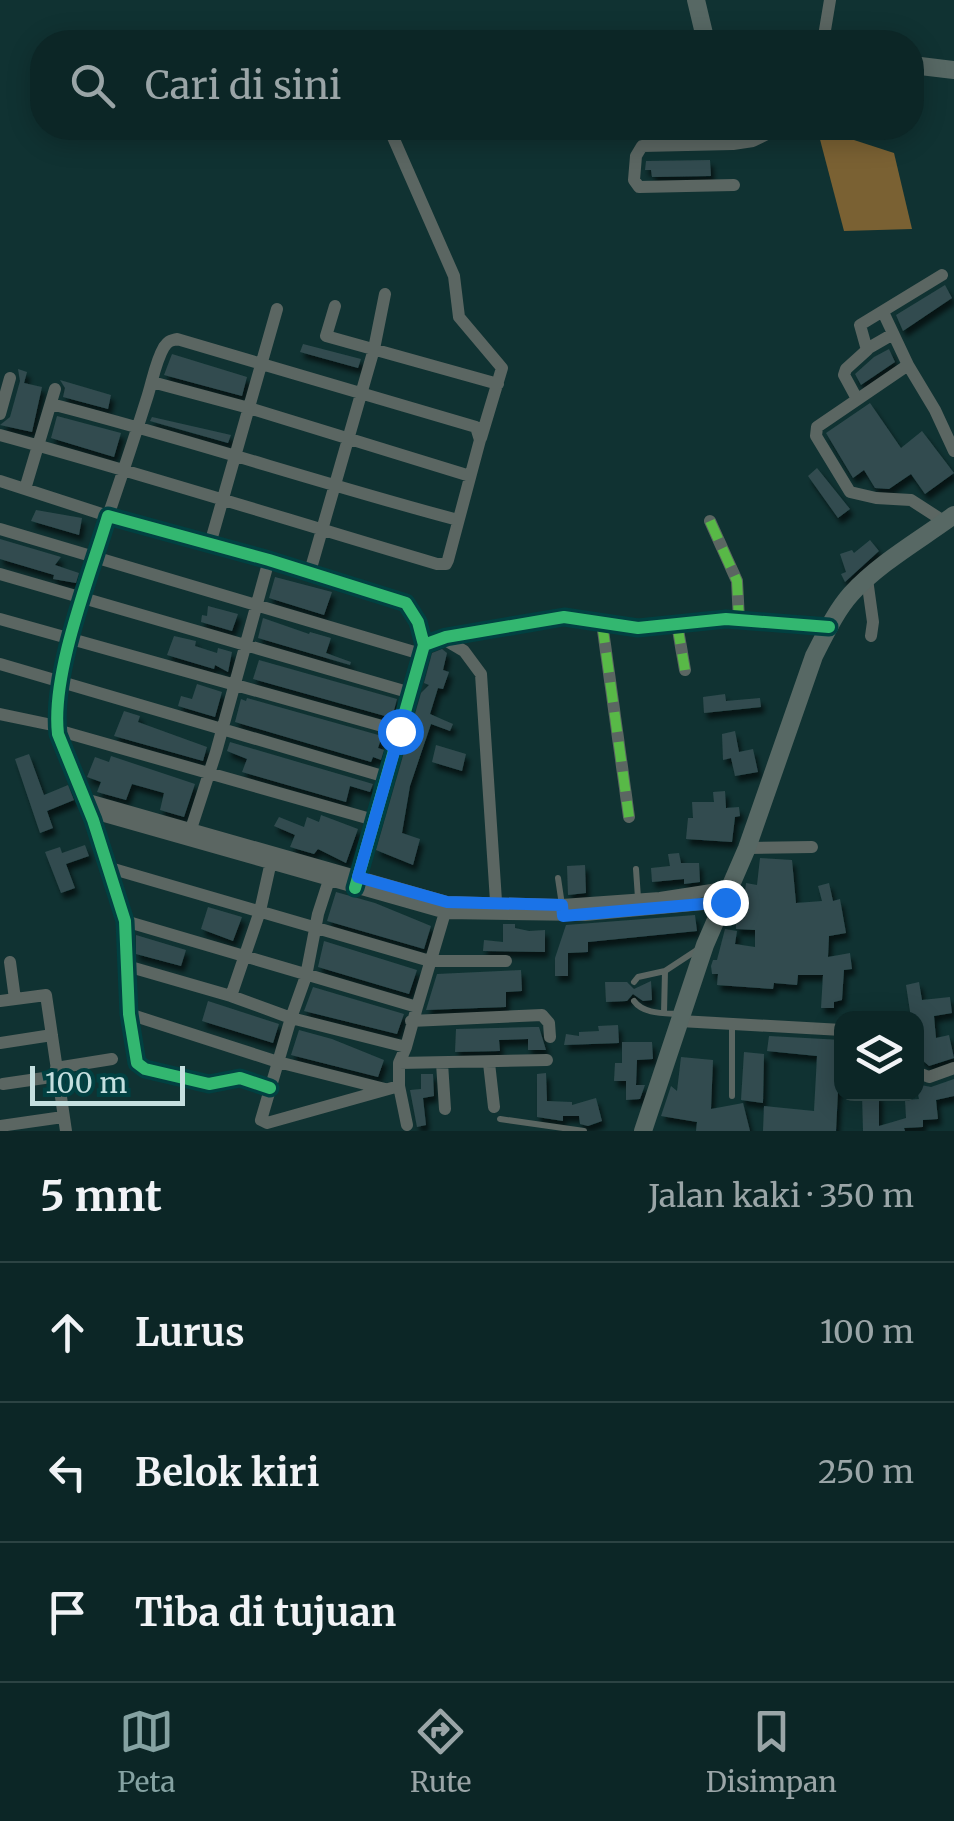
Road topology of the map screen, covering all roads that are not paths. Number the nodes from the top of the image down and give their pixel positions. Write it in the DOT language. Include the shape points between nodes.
graph roads {
  1 [pos="696,0"];
  2 [pos="830,0"];
  3 [pos="703,30"];
  4 [pos="825,30"];
  5 [pos="924,66"];
  6 [pos="954,70"];
  7 [pos="394,140"];
  8 [pos="692,140"];
  9 [pos="755,140"];
  10 [pos="693,145"];
  11 [pos="734,185"];
  12 [pos="942,275"];
  13 [pos="385,294"];
  14 [pos="335,306"];
  15 [pos="277,308"];
  16 [pos="884,312"];
  17 [pos="893,334"];
  18 [pos="867,348"];
  19 [pos="374,349"];
  20 [pos="908,364"];
  21 [pos="262,366"];
  22 [pos="10,378"];
  23 [pos="152,382"];
  24 [pos="498,384"];
  25 [pos="55,389"];
  26 [pos="362,394"];
  27 [pos="857,399"];
  28 [pos="52,404"];
  29 [pos="249,408"];
  30 [pos="0,414"];
  31 [pos="138,426"];
  32 [pos="0,435"];
  33 [pos="480,440"];
  34 [pos="348,441"];
  35 [pos="38,446"];
  36 [pos="954,452"];
  37 [pos="236,456"];
  38 [pos="124,470"];
  39 [pos="470,476"];
  40 [pos="0,481"];
  41 [pos="335,488"];
  42 [pos="25,490"];
  43 [pos="224,497"];
  44 [pos="108,516"];
  45 [pos="950,519"];
  46 [pos="458,520"];
  47 [pos="710,522"];
  48 [pos="0,529"];
  49 [pos="322,530"];
  50 [pos="210,544"];
  51 [pos="96,558"];
  52 [pos="269,560"];
  53 [pos="0,574"];
  54 [pos="309,575"];
  55 [pos="867,579"];
  56 [pos="84,598"];
  57 [pos="257,604"];
  58 [pos="0,619"];
  59 [pos="739,620"];
  60 [pos="602,622"];
  61 [pos="676,624"];
  62 [pos="829,627"];
  63 [pos="871,636"];
  64 [pos="442,638"];
  65 [pos="72,639"];
  66 [pos="245,646"];
  67 [pos="422,649"];
  68 [pos="0,664"];
  69 [pos="685,670"];
  70 [pos="60,681"];
  71 [pos="234,687"];
  72 [pos="411,693"];
  73 [pos="0,714"];
  74 [pos="22,721"];
  75 [pos="0,727"];
  76 [pos="57,728"];
  77 [pos="223,728"];
  78 [pos="400,731"];
  79 [pos="209,772"];
  80 [pos="386,777"];
  81 [pos="87,806"];
  82 [pos="629,817"];
  83 [pos="374,820"];
  84 [pos="190,833"];
  85 [pos="812,847"];
  86 [pos="747,848"];
  87 [pos="272,858"];
  88 [pos="110,868"];
  89 [pos="636,869"];
  90 [pos="558,878"];
  91 [pos="330,880"];
  92 [pos="356,883"];
  93 [pos="728,894"];
  94 [pos="496,902"];
  95 [pos="638,904"];
  96 [pos="446,908"];
  97 [pos="260,911"];
  98 [pos="562,911"];
  99 [pos="125,920"];
  100 [pos="315,926"];
  101 [pos="705,945"];
  102 [pos="244,957"];
  103 [pos="430,961"];
  104 [pos="10,962"];
  105 [pos="506,962"];
  106 [pos="127,966"];
  107 [pos="664,971"];
  108 [pos="306,976"];
  109 [pos="634,982"];
  110 [pos="230,996"];
  111 [pos="15,999"];
  112 [pos="0,1001"];
  113 [pos="634,1001"];
  114 [pos="128,1014"];
  115 [pos="414,1014"];
  116 [pos="676,1016"];
  117 [pos="291,1018"];
  118 [pos="732,1024"];
  119 [pos="834,1030"];
  120 [pos="52,1036"];
  121 [pos="550,1037"];
  122 [pos="0,1043"];
  123 [pos="406,1047"];
  124 [pos="112,1059"];
  125 [pos="547,1060"];
  126 [pos="278,1062"];
  127 [pos="400,1063"];
  128 [pos="442,1063"];
  129 [pos="489,1063"];
  130 [pos="954,1068"];
  131 [pos="57,1072"];
  132 [pos="924,1075"];
  133 [pos="3,1084"];
  134 [pos="270,1088"];
  135 [pos="393,1088"];
  136 [pos="732,1096"];
  137 [pos="445,1109"];
  138 [pos="497,1112"];
  139 [pos="64,1124"];
  140 [pos="407,1125"];
  141 [pos="0,1126"];
  142 [pos="584,1131"];
  143 [pos="643,1131"];
  1 -- 3 [label="main road"];
  2 -- 4 [label="street"];
  5 -- 6 [label="main road"];
  7 -- 24 [label="street" via="454,276 460,318 502,368"];
  8 -- 10 [label="street"];
  9 -- 10 [label="street"];
  10 -- 11 [label="street" via="642,146 636,184"];
  12 -- 16 [label="street"];
  13 -- 19 [label="street"];
  14 -- 19 [label="street" via="326,336"];
  15 -- 21 [label="street"];
  16 -- 17 [label="street"];
  16 -- 18 [label="street" via="859,327"];
  17 -- 18 [label="street"];
  17 -- 20 [label="street"];
  18 -- 27 [label="street" via="844,372"];
  19 -- 24 [label="street"];
  19 -- 26 [label="street"];
  20 -- 27 [label="street"];
  20 -- 36 [label="street"];
  21 -- 23 [label="street" via="178,339 165,346"];
  21 -- 26 [label="street"];
  21 -- 29 [label="street"];
  22 -- 30 [label="street"];
  23 -- 29 [label="street"];
  23 -- 31 [label="street"];
  24 -- 33 [label="street"];
  25 -- 28 [label="street"];
  26 -- 33 [label="street" via="476,427"];
  26 -- 34 [label="street"];
  27 -- 45 [label="street" via="816,431 850,492 911,500"];
  28 -- 31 [label="street"];
  28 -- 35 [label="street"];
  29 -- 34 [label="street"];
  29 -- 37 [label="street"];
  31 -- 37 [label="street"];
  31 -- 38 [label="street"];
  32 -- 35 [label="street"];
  33 -- 39 [label="street"];
  34 -- 39 [label="street"];
  34 -- 41 [label="street"];
  35 -- 38 [label="street"];
  35 -- 42 [label="street"];
  37 -- 41 [label="street"];
  37 -- 43 [label="street"];
  38 -- 43 [label="street"];
  38 -- 44 [label="street"];
  39 -- 46 [label="street"];
  40 -- 42 [label="street"];
  41 -- 46 [label="street"];
  41 -- 49 [label="street"];
  42 -- 44 [label="street"];
  43 -- 49 [label="street"];
  43 -- 50 [label="street"];
  44 -- 50 [label="street"];
  44 -- 51 [label="street"];
  45 -- 55 [label="main road"];
  46 -- 49 [label="street" via="446,564"];
  47 -- 59 [label="street" via="738,582"];
  48 -- 51 [label="street"];
  49 -- 54 [label="street"];
  50 -- 52 [label="street"];
  51 -- 56 [label="street"];
  51 -- 57 [label="street"];
  52 -- 54 [label="street"];
  52 -- 57 [label="street"];
  53 -- 56 [label="street"];
  54 -- 67 [label="street" via="406,603 418,622"];
  55 -- 62 [label="main road"];
  55 -- 63 [label="street"];
  56 -- 65 [label="street"];
  56 -- 66 [label="street"];
  57 -- 66 [label="street"];
  57 -- 67 [label="street"];
  58 -- 65 [label="street"];
  59 -- 61 [label="street"];
  59 -- 62 [label="street"];
  60 -- 61 [label="street" via="638,628"];
  60 -- 64 [label="street" via="564,616"];
  60 -- 82 [label="street"];
  61 -- 69 [label="street"];
  62 -- 86 [label="main road"];
  64 -- 67 [label="street"];
  64 -- 94 [label="street" via="464,650 481,674"];
  65 -- 70 [label="street"];
  65 -- 71 [label="street"];
  66 -- 71 [label="street"];
  66 -- 72 [label="street"];
  67 -- 72 [label="street"];
  68 -- 70 [label="street"];
  70 -- 76 [label="street"];
  70 -- 77 [label="street"];
  71 -- 77 [label="street"];
  71 -- 78 [label="street"];
  72 -- 78 [label="street"];
  73 -- 74 [label="street"];
  74 -- 75 [label="street"];
  74 -- 76 [label="street"];
  76 -- 79 [label="street"];
  76 -- 81 [label="street"];
  77 -- 79 [label="street"];
  77 -- 80 [label="street"];
  78 -- 80 [label="street"];
  79 -- 83 [label="street"];
  79 -- 84 [label="street"];
  80 -- 83 [label="street"];
  81 -- 84 [label="street"];
  81 -- 88 [label="street"];
  83 -- 92 [label="street"];
  84 -- 87 [label="street"];
  85 -- 86 [label="street"];
  86 -- 93 [label="main road"];
  87 -- 91 [label="street"];
  87 -- 92 [label="street"];
  87 -- 97 [label="street"];
  88 -- 97 [label="street"];
  88 -- 99 [label="street"];
  89 -- 95 [label="lane"];
  90 -- 98 [label="lane"];
  91 -- 92 [label="street"];
  91 -- 100 [label="street"];
  92 -- 96 [label="street"];
  93 -- 95 [label="street"];
  93 -- 101 [label="main road"];
  94 -- 96 [label="street"];
  94 -- 98 [label="street"];
  95 -- 98 [label="street"];
  96 -- 98 [label="street"];
  96 -- 103 [label="street"];
  97 -- 100 [label="street"];
  97 -- 102 [label="street"];
  99 -- 102 [label="street"];
  99 -- 106 [label="street"];
  100 -- 103 [label="street"];
  100 -- 108 [label="street"];
  101 -- 107 [label="lane"];
  101 -- 116 [label="main road"];
  102 -- 108 [label="street"];
  102 -- 110 [label="street"];
  103 -- 105 [label="street"];
  103 -- 115 [label="street"];
  104 -- 111 [label="street"];
  106 -- 110 [label="street"];
  106 -- 114 [label="street"];
  107 -- 109 [label="lane"];
  107 -- 116 [label="lane"];
  108 -- 115 [label="street"];
  108 -- 117 [label="street"];
  110 -- 117 [label="street"];
  111 -- 112 [label="street"];
  111 -- 120 [label="street" via="46,995"];
  113 -- 116 [label="lane"];
  114 -- 126 [label="street"];
  114 -- 134 [label="street" via="135,1058 144,1069 209,1084 240,1078"];
  115 -- 121 [label="street" via="542,1016"];
  115 -- 123 [label="street"];
  116 -- 118 [label="street"];
  116 -- 143 [label="main road"];
  117 -- 123 [label="street"];
  117 -- 126 [label="street"];
  118 -- 119 [label="street"];
  118 -- 136 [label="lane"];
  120 -- 122 [label="street"];
  120 -- 131 [label="street"];
  123 -- 127 [label="street"];
  124 -- 131 [label="street"];
  125 -- 129 [label="street"];
  126 -- 134 [label="street"];
  126 -- 135 [label="street"];
  127 -- 128 [label="street"];
  127 -- 135 [label="street"];
  128 -- 129 [label="street"];
  128 -- 137 [label="street"];
  129 -- 138 [label="street"];
  130 -- 132 [label="street"];
  131 -- 133 [label="street"];
  131 -- 139 [label="street"];
  134 -- 135 [label="street" via="260,1116 267,1123"];
  135 -- 140 [label="street"];
  138 -- 142 [label="lane"];
  139 -- 141 [label="street"];
}
